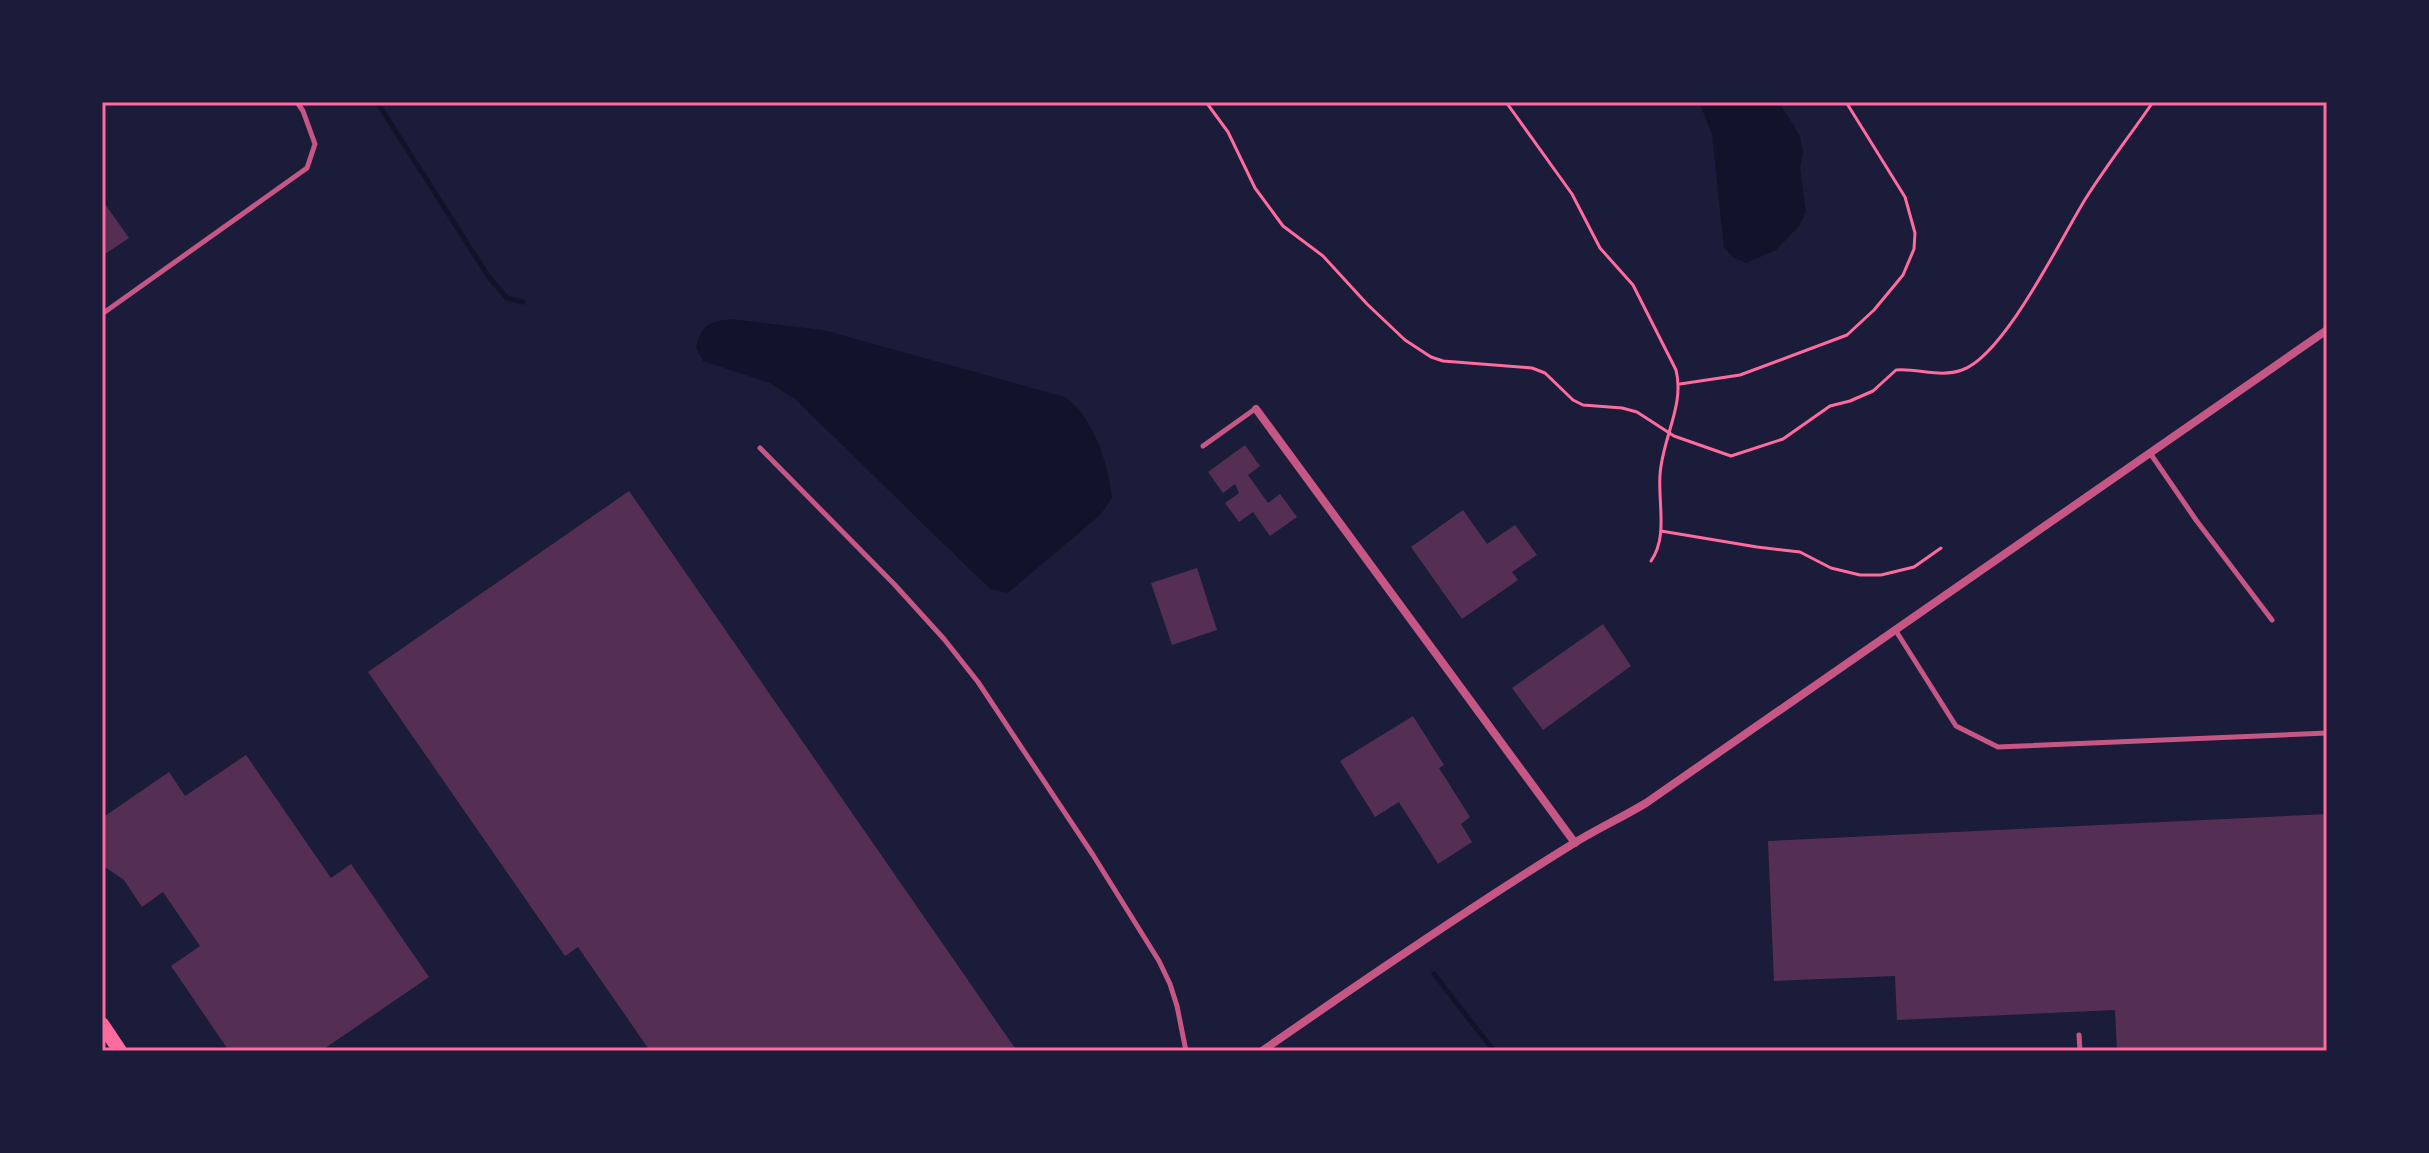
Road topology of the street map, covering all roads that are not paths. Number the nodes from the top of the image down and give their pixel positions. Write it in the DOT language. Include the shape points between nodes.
graph roads {
  1 [pos="297,102"];
  2 [pos="102,314"];
  3 [pos="2327,330"];
  4 [pos="1256,409"];
  5 [pos="1203,446"];
  6 [pos="760,448"];
  7 [pos="2150,453"];
  8 [pos="2272,620"];
  9 [pos="1896,631"];
  10 [pos="2327,733"];
  11 [pos="1575,843"];
  12 [pos="102,1024"];
  13 [pos="2079,1035"];
  14 [pos="120,1051"];
  15 [pos="1186,1051"];
  16 [pos="1262,1051"];
  17 [pos="2080,1051"];
  1 -- 2 [label="lane" via="315,144 307,168"];
  3 -- 7 [label="street"];
  4 -- 5 [label="lane"];
  4 -- 11 [label="street"];
  6 -- 15 [label="lane" via="894,584 978,682 1159,961 1177,1006"];
  7 -- 8 [label="lane"];
  7 -- 9 [label="street"];
  9 -- 10 [label="lane" via="1956,726 1998,747"];
  9 -- 11 [label="street" via="1646,803"];
  11 -- 16 [label="street"];
  12 -- 14 [label="main road"];
  13 -- 17 [label="lane"];
}
